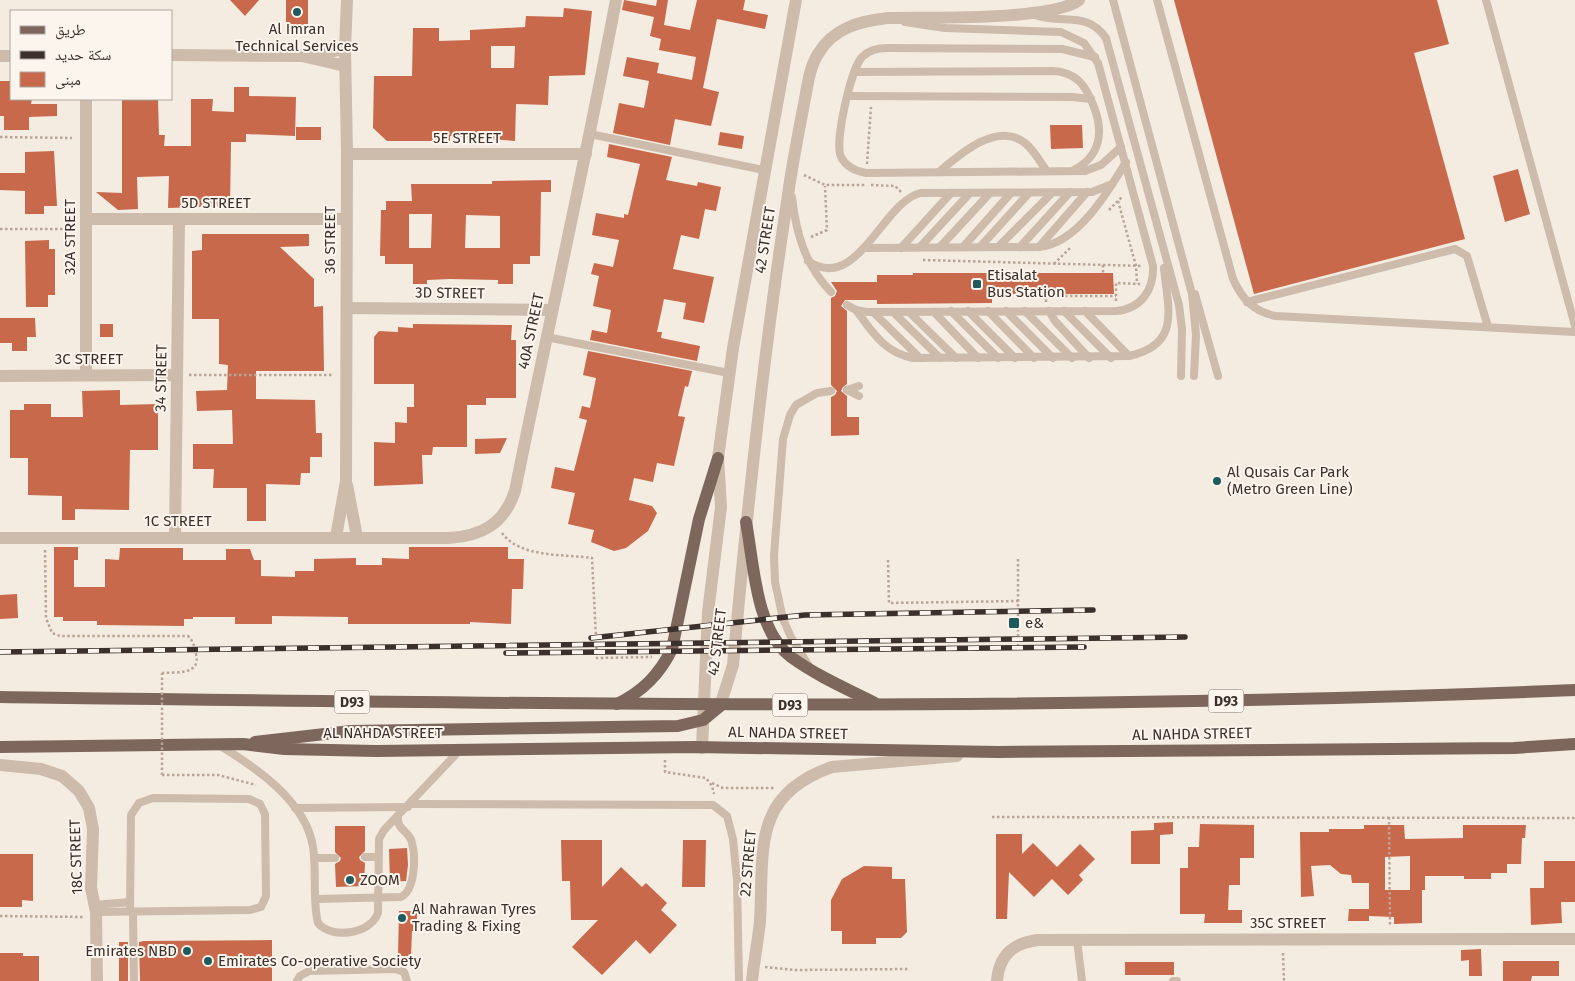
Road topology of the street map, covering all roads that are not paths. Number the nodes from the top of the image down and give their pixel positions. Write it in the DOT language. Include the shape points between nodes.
graph roads {
  1 [pos="347,0"];
  2 [pos="616,0"];
  3 [pos="796,0"];
  4 [pos="1079,0"];
  5 [pos="1113,0"];
  6 [pos="1157,0"];
  7 [pos="1486,0"];
  8 [pos="1033,14"];
  9 [pos="888,18"];
  10 [pos="344,49"];
  11 [pos="172,55"];
  12 [pos="302,56"];
  13 [pos="1095,56"];
  14 [pos="345,66"];
  15 [pos="855,72"];
  16 [pos="848,96"];
  17 [pos="1091,98"];
  18 [pos="86,100"];
  19 [pos="590,134"];
  20 [pos="1121,147"];
  21 [pos="347,154"];
  22 [pos="586,154"];
  23 [pos="1126,162"];
  24 [pos="764,170"];
  25 [pos="1047,171"];
  26 [pos="1074,171"];
  27 [pos="939,172"];
  28 [pos="791,176"];
  29 [pos="1112,184"];
  30 [pos="1029,192"];
  31 [pos="1052,192"];
  32 [pos="1070,192"];
  33 [pos="1088,192"];
  34 [pos="950,193"];
  35 [pos="970,193"];
  36 [pos="990,193"];
  37 [pos="1011,193"];
  38 [pos="180,219"];
  39 [pos="346,219"];
  40 [pos="86,224"];
  41 [pos="1162,246"];
  42 [pos="920,247"];
  43 [pos="940,247"];
  44 [pos="963,247"];
  45 [pos="980,247"];
  46 [pos="998,247"];
  47 [pos="1020,247"];
  48 [pos="1039,247"];
  49 [pos="864,248"];
  50 [pos="901,248"];
  51 [pos="808,261"];
  52 [pos="1189,281"];
  53 [pos="831,292"];
  54 [pos="1247,302"];
  55 [pos="847,306"];
  56 [pos="348,308"];
  57 [pos="551,310"];
  58 [pos="856,310"];
  59 [pos="968,311"];
  60 [pos="988,311"];
  61 [pos="1006,311"];
  62 [pos="1025,311"];
  63 [pos="1049,311"];
  64 [pos="1064,311"];
  65 [pos="1085,311"];
  66 [pos="873,312"];
  67 [pos="893,312"];
  68 [pos="909,312"];
  69 [pos="934,312"];
  70 [pos="951,312"];
  71 [pos="1575,326"];
  72 [pos="1488,327"];
  73 [pos="1575,332"];
  74 [pos="546,337"];
  75 [pos="1129,356"];
  76 [pos="920,358"];
  77 [pos="940,358"];
  78 [pos="956,358"];
  79 [pos="978,358"];
  80 [pos="998,358"];
  81 [pos="1015,358"];
  82 [pos="1034,358"];
  83 [pos="1053,358"];
  84 [pos="1072,358"];
  85 [pos="1089,358"];
  86 [pos="1110,358"];
  87 [pos="729,373"];
  88 [pos="86,375"];
  89 [pos="177,375"];
  90 [pos="0,376"];
  91 [pos="1181,376"];
  92 [pos="1194,376"];
  93 [pos="1218,376"];
  94 [pos="859,386"];
  95 [pos="831,390"];
  96 [pos="859,396"];
  97 [pos="718,458"];
  98 [pos="346,481"];
  99 [pos="746,522"];
  100 [pos="336,537"];
  101 [pos="357,537"];
  102 [pos="0,538"];
  103 [pos="175,538"];
  104 [pos="812,670"];
  105 [pos="1575,690"];
  106 [pos="0,697"];
  107 [pos="613,705"];
  108 [pos="704,705"];
  109 [pos="877,705"];
  110 [pos="720,706"];
  111 [pos="703,720"];
  112 [pos="217,744"];
  113 [pos="243,744"];
  114 [pos="1575,744"];
  115 [pos="0,747"];
  116 [pos="702,748"];
  117 [pos="460,750"];
  118 [pos="998,752"];
  119 [pos="0,765"];
  120 [pos="409,805"];
  121 [pos="296,808"];
  122 [pos="398,816"];
  123 [pos="377,857"];
  124 [pos="314,858"];
  125 [pos="335,858"];
  126 [pos="365,858"];
  127 [pos="378,898"];
  128 [pos="316,899"];
  129 [pos="130,902"];
  130 [pos="95,912"];
  131 [pos="131,912"];
  132 [pos="1575,939"];
  133 [pos="1077,940"];
  134 [pos="97,981"];
  135 [pos="134,981"];
  136 [pos="297,981"];
  137 [pos="407,981"];
  138 [pos="738,981"];
  139 [pos="752,981"];
  140 [pos="997,981"];
  141 [pos="1082,981"];
  142 [pos="1173,981"];
  143 [pos="1176,981"];
  1 -- 10 [label="street, 36 STREET"];
  2 -- 19 [label="street, 40A STREET"];
  3 -- 24 [label="street, 42 STREET"];
  4 -- 8 [label="street, 42 STREET" via="1064,8"];
  5 -- 52 [label="lane"];
  6 -- 54 [label="lane" via="1233,279"];
  7 -- 71 [label="lane"];
  8 -- 9 [label="street, 42 STREET"];
  8 -- 41 [label="lane" via="1052,19 1086,20 1106,38"];
  9 -- 13 [label="lane" via="945,28 1061,32 1077,38"];
  9 -- 28 [label="street, 42 STREET" via="865,20 846,27 817,55 810,75"];
  10 -- 12 [label="street"];
  10 -- 14 [label="street, 36 STREET"];
  11 -- 12 [label="street"];
  12 -- 14 [label="street"];
  13 -- 15 [label="lane" via="1062,49 878,48 863,56"];
  13 -- 20 [label="lane"];
  14 -- 21 [label="street, 36 STREET"];
  15 -- 16 [label="lane"];
  15 -- 17 [label="lane" via="1061,71 1082,83"];
  16 -- 17 [label="lane"];
  16 -- 27 [label="lane" via="839,151 851,168 866,173"];
  17 -- 26 [label="lane" via="1100,124 1099,144 1089,160"];
  18 -- 40 [label="street, 32A STREET"];
  19 -- 22 [label="street, 40A STREET"];
  19 -- 24 [label="lane"];
  20 -- 23 [label="lane"];
  20 -- 26 [label="lane" via="1101,165"];
  21 -- 22 [label="street, 5E STREET"];
  21 -- 39 [label="street, 36 STREET"];
  22 -- 57 [label="street, 40A STREET"];
  23 -- 29 [label="lane"];
  23 -- 65 [label="lane" via="1153,266 1149,290 1135,305 1123,310"];
  24 -- 87 [label="street, 42 STREET"];
  25 -- 26 [label="lane"];
  25 -- 27 [label="lane"];
  25 -- 27 [label="lane" via="1026,143 1008,136 988,139 969,147"];
  28 -- 51 [label="lane" via="794,216"];
  28 -- 99 [label="street, 42 STREET" via="766,339"];
  29 -- 33 [label="lane"];
  29 -- 48 [label="lane" via="1067,238 1055,245"];
  30 -- 31 [label="lane"];
  30 -- 37 [label="lane"];
  30 -- 45 [label="lane"];
  31 -- 32 [label="lane"];
  31 -- 46 [label="lane"];
  32 -- 33 [label="lane"];
  32 -- 47 [label="lane"];
  33 -- 48 [label="lane"];
  34 -- 35 [label="lane"];
  34 -- 49 [label="lane" via="920,193 907,199"];
  34 -- 50 [label="lane"];
  35 -- 36 [label="lane"];
  35 -- 42 [label="lane"];
  36 -- 37 [label="lane"];
  36 -- 43 [label="lane"];
  37 -- 44 [label="lane"];
  38 -- 39 [label="street, 5D STREET"];
  38 -- 40 [label="street, 5D STREET"];
  38 -- 89 [label="street, 34 STREET"];
  39 -- 56 [label="street, 36 STREET"];
  40 -- 88 [label="street, 32A STREET"];
  41 -- 75 [label="lane" via="1169,321 1167,333 1152,349"];
  41 -- 91 [label="lane" via="1181,317"];
  42 -- 43 [label="lane"];
  42 -- 50 [label="lane"];
  43 -- 44 [label="lane"];
  44 -- 45 [label="lane"];
  45 -- 46 [label="lane"];
  46 -- 47 [label="lane"];
  47 -- 48 [label="lane"];
  49 -- 50 [label="lane"];
  49 -- 51 [label="lane" via="854,258 834,268 820,268"];
  51 -- 53 [label="lane"];
  52 -- 92 [label="lane" via="1195,321"];
  52 -- 93 [label="lane" via="1202,312"];
  54 -- 72 [label="lane" via="1265,314 1276,316"];
  54 -- 72 [label="lane" via="1455,249 1467,256"];
  55 -- 58 [label="lane"];
  56 -- 57 [label="street, 3D STREET"];
  56 -- 98 [label="street, 36 STREET"];
  57 -- 74 [label="street, 40A STREET"];
  58 -- 66 [label="lane"];
  58 -- 76 [label="lane" via="888,348 904,356"];
  59 -- 60 [label="lane"];
  59 -- 70 [label="lane"];
  59 -- 81 [label="lane"];
  60 -- 61 [label="lane"];
  60 -- 82 [label="lane"];
  61 -- 62 [label="lane"];
  61 -- 83 [label="lane"];
  62 -- 63 [label="lane"];
  62 -- 84 [label="lane"];
  63 -- 64 [label="lane"];
  63 -- 85 [label="lane" via="1054,321"];
  64 -- 65 [label="lane"];
  64 -- 86 [label="lane"];
  65 -- 75 [label="lane"];
  66 -- 67 [label="lane"];
  66 -- 76 [label="lane"];
  67 -- 68 [label="lane"];
  67 -- 77 [label="lane"];
  68 -- 69 [label="lane"];
  68 -- 78 [label="lane"];
  69 -- 70 [label="lane"];
  69 -- 79 [label="lane"];
  70 -- 80 [label="lane"];
  72 -- 73 [label="lane"];
  74 -- 87 [label="lane"];
  74 -- 101 [label="street, 40A STREET" via="515,491 510,506 496,523 477,534 463,537"];
  75 -- 86 [label="lane"];
  76 -- 77 [label="lane"];
  77 -- 78 [label="lane"];
  78 -- 79 [label="lane"];
  79 -- 80 [label="lane"];
  80 -- 81 [label="lane"];
  81 -- 82 [label="lane"];
  82 -- 83 [label="lane"];
  83 -- 84 [label="lane"];
  84 -- 85 [label="lane"];
  85 -- 86 [label="lane"];
  87 -- 97 [label="street, 42 STREET"];
  88 -- 89 [label="street, 3C STREET"];
  88 -- 90 [label="street, 3C STREET"];
  89 -- 103 [label="street, 34 STREET"];
  94 -- 96 [label="lane" via="847,390"];
  95 -- 104 [label="lane" via="817,393 796,405 785,428 774,555 775,582 783,619"];
  97 -- 107 [label="main road" via="703,503 672,649 650,683"];
  97 -- 108 [label="street, 42 STREET" via="721,507 708,612"];
  98 -- 100 [label="street, 36 STREET"];
  98 -- 101 [label="street, 36 STREET"];
  99 -- 104 [label="main road" via="760,607 767,625 790,656"];
  99 -- 110 [label="street, 42 STREET" via="733,665"];
  100 -- 101 [label="street, 1C STREET"];
  100 -- 103 [label="street, 1C STREET"];
  102 -- 103 [label="street, 1C STREET"];
  104 -- 109 [label="main road"];
  105 -- 109 [label="main road, AL NAHDA STREET / D93" via="1350,700"];
  106 -- 107 [label="main road, AL NAHDA STREET / D93"];
  107 -- 108 [label="main road, AL NAHDA STREET / D93"];
  108 -- 110 [label="main road, AL NAHDA STREET / D93"];
  108 -- 111 [label="street, 42 STREET"];
  109 -- 110 [label="main road, AL NAHDA STREET / D93"];
  110 -- 111 [label="main road"];
  111 -- 113 [label="main road" via="666,726 351,731"];
  111 -- 116 [label="street, 42 STREET"];
  112 -- 113 [label="main road, AL NAHDA STREET"];
  112 -- 115 [label="main road, AL NAHDA STREET"];
  112 -- 121 [label="lane" via="251,766"];
  113 -- 117 [label="main road, AL NAHDA STREET" via="284,749"];
  114 -- 118 [label="main road, AL NAHDA STREET" via="1514,748"];
  116 -- 117 [label="main road, AL NAHDA STREET"];
  116 -- 118 [label="main road, AL NAHDA STREET"];
  117 -- 120 [label="lane"];
  118 -- 139 [label="street, 22 STREET" via="832,767 816,773 788,792 776,808 763,841 760,920"];
  119 -- 130 [label="street, 18C STREET" via="52,771 71,782 85,799 93,830 91,883"];
  120 -- 121 [label="lane"];
  120 -- 122 [label="lane"];
  120 -- 138 [label="lane" via="709,804 722,810 731,827 737,880"];
  121 -- 124 [label="lane" via="310,836"];
  122 -- 123 [label="lane" via="379,839"];
  122 -- 127 [label="lane" via="400,828 412,843 413,881 401,898"];
  123 -- 126 [label="lane"];
  123 -- 127 [label="lane"];
  124 -- 125 [label="lane"];
  124 -- 128 [label="lane"];
  127 -- 128 [label="lane"];
  127 -- 128 [label="lane" via="375,920 358,931 321,928"];
  129 -- 130 [label="lane"];
  129 -- 131 [label="lane"];
  129 -- 131 [label="lane" via="131,815 139,803 153,798 250,799 262,806 265,814 266,896 261,907 250,910"];
  130 -- 131 [label="lane"];
  130 -- 134 [label="street, 18C STREET"];
  131 -- 135 [label="lane"];
  132 -- 133 [label="street, 35C STREET"];
  133 -- 140 [label="street, 35C STREET" via="1027,942 1014,946 1000,965"];
  133 -- 141 [label="lane"];
  136 -- 137 [label="lane" via="309,971 396,969 404,972"];
  142 -- 143 [label="lane"];
}
